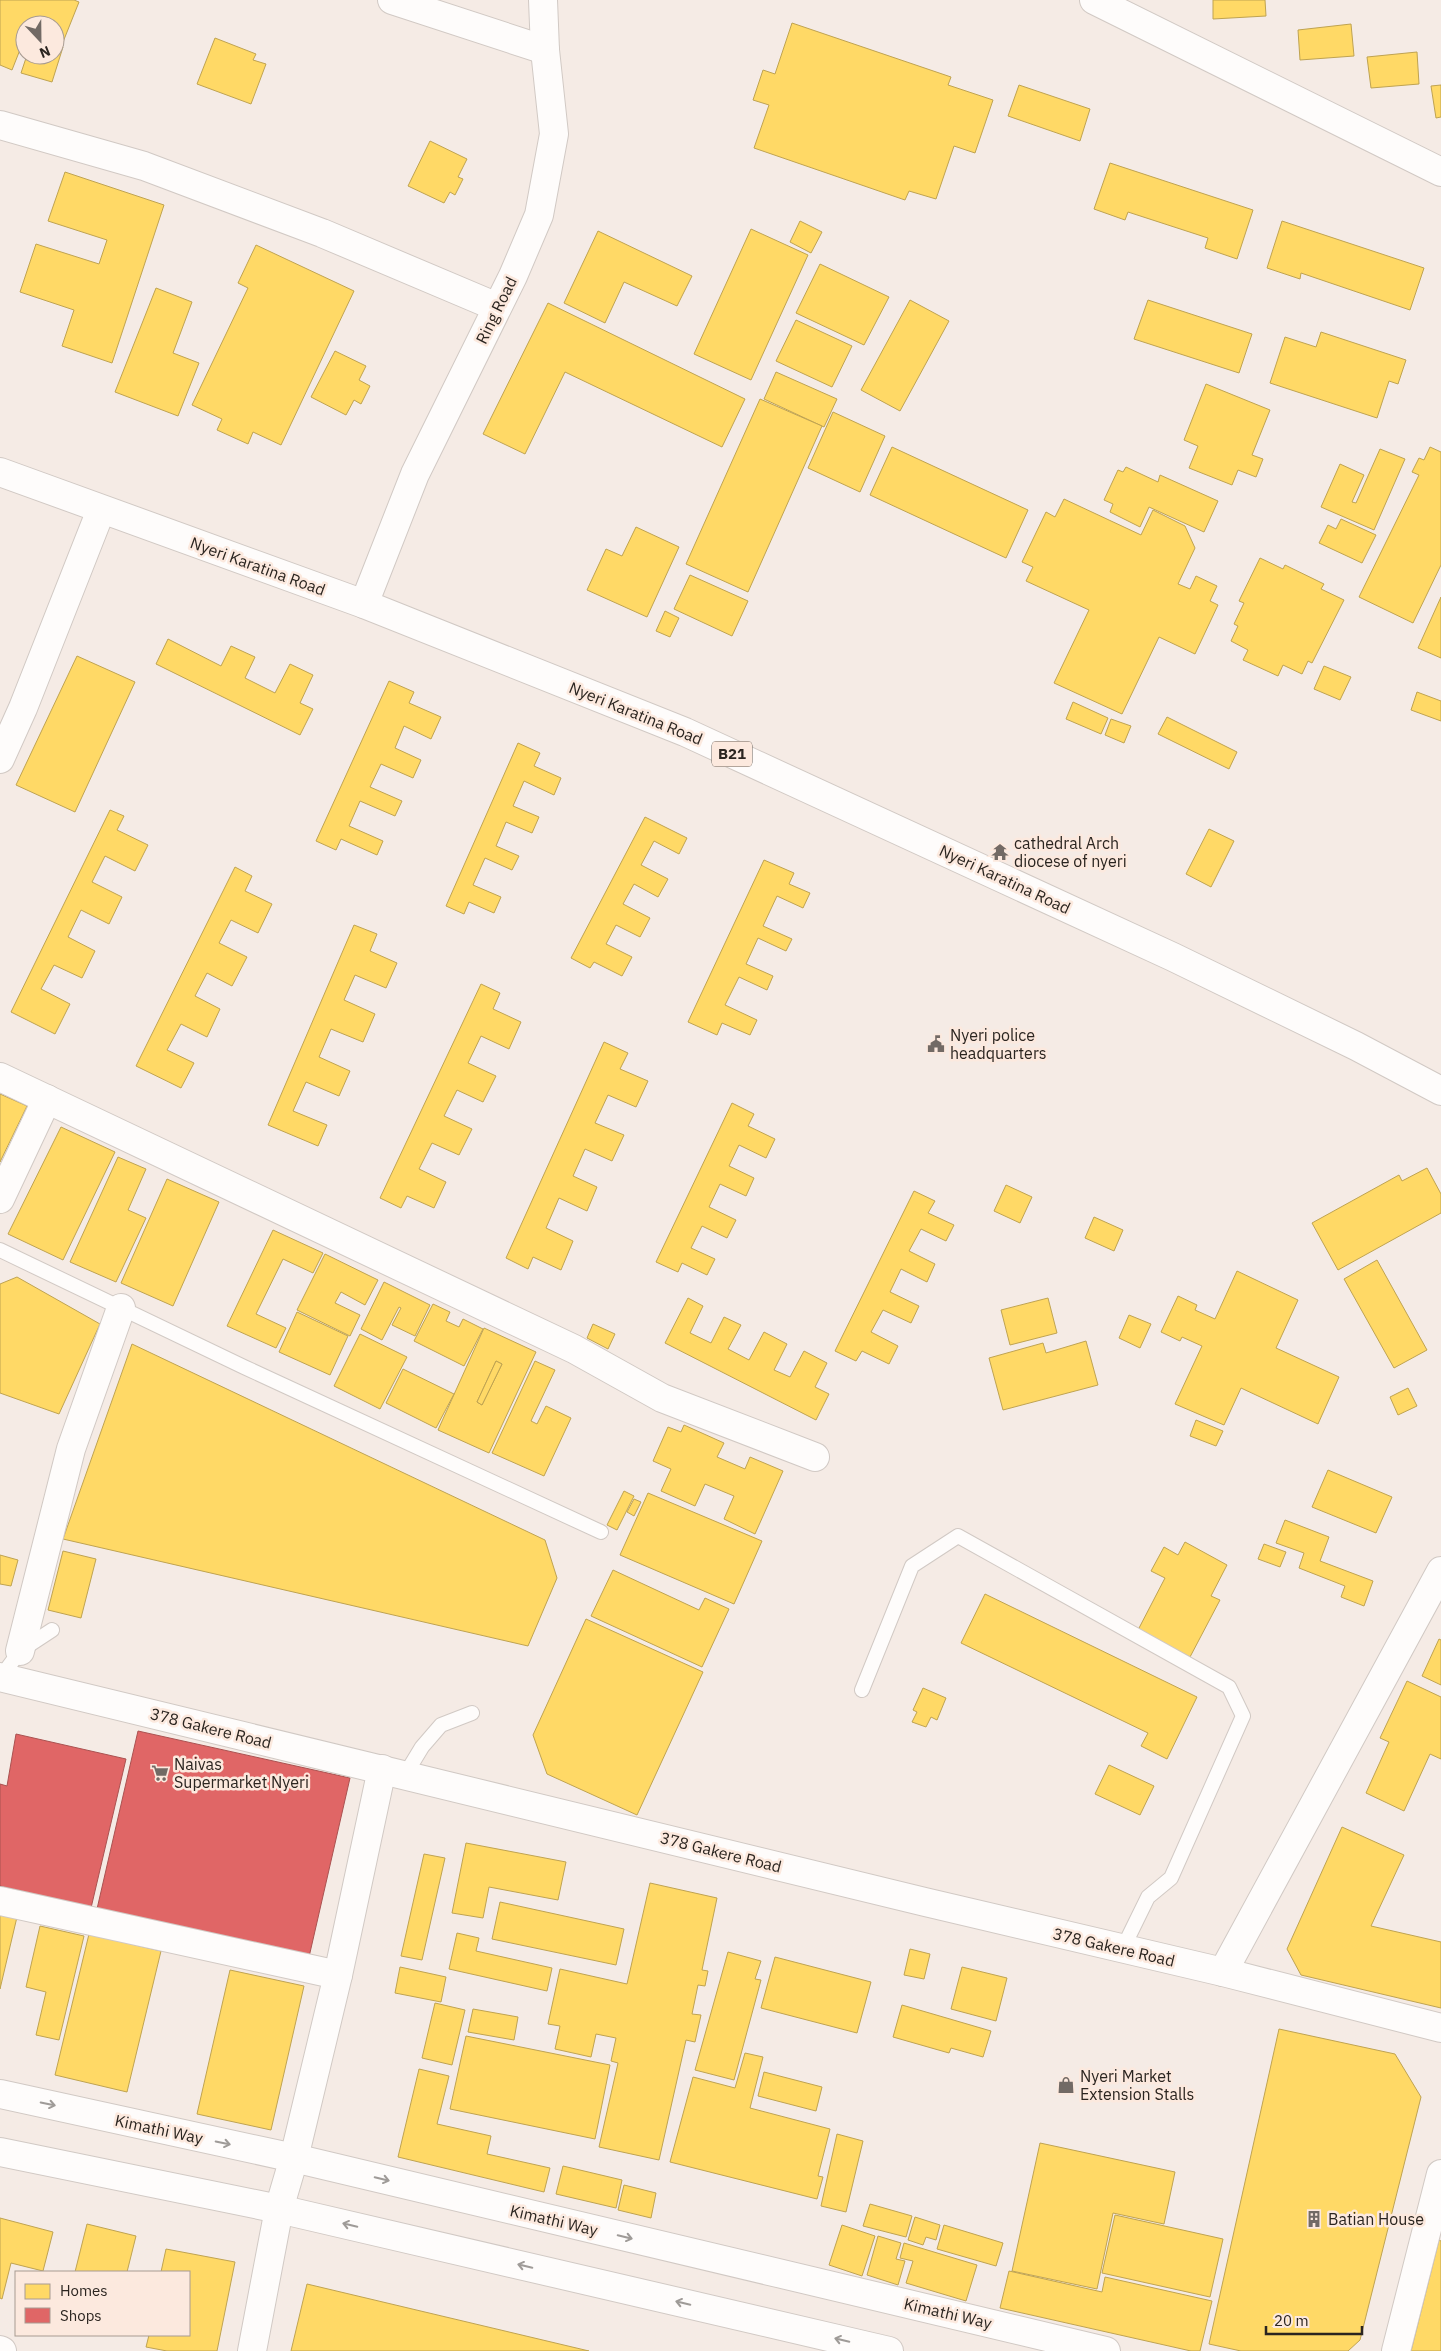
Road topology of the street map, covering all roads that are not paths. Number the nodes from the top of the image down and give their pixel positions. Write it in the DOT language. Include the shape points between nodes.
graph roads {
  1 [pos="392,0"];
  2 [pos="543,0"];
  3 [pos="1094,0"];
  4 [pos="545,50"];
  5 [pos="0,125"];
  6 [pos="1441,172"];
  7 [pos="497,307"];
  8 [pos="0,472"];
  9 [pos="101,510"];
  10 [pos="364,604"];
  11 [pos="0,759"];
  12 [pos="0,1077"];
  13 [pos="1441,1091"];
  14 [pos="47,1099"];
  15 [pos="0,1199"];
  16 [pos="0,1250"];
  17 [pos="121,1308"];
  18 [pos="815,1457"];
  19 [pos="601,1532"];
  20 [pos="1441,1571"];
  21 [pos="52,1630"];
  22 [pos="20,1651"];
  23 [pos="1,1677"];
  24 [pos="862,1690"];
  25 [pos="472,1713"];
  26 [pos="393,1772"];
  27 [pos="0,1901"];
  28 [pos="1123,1948"];
  29 [pos="1224,1972"];
  30 [pos="338,1975"];
  31 [pos="1441,2028"];
  32 [pos="0,2094"];
  33 [pos="0,2152"];
  34 [pos="294,2158"];
  35 [pos="1441,2174"];
  36 [pos="279,2209"];
  37 [pos="252,2351"];
  38 [pos="889,2351"];
  39 [pos="1106,2351"];
  40 [pos="1396,2351"];
  1 -- 4 [label="main road"];
  2 -- 4 [label="main road, Ring Road"];
  3 -- 6 [label="main road"];
  4 -- 7 [label="main road, Ring Road" via="554,134 539,215"];
  5 -- 7 [label="main road" via="144,166 322,233"];
  7 -- 10 [label="main road, Ring Road" via="415,474"];
  8 -- 9 [label="main road, Nyeri Karatina Road / B21"];
  9 -- 10 [label="main road, Nyeri Karatina Road / B21"];
  9 -- 11 [label="main road"];
  10 -- 13 [label="main road, Nyeri Karatina Road / B21" via="694,736 1173,957"];
  12 -- 14 [label="main road"];
  14 -- 15 [label="main road"];
  14 -- 18 [label="main road" via="565,1345 662,1398"];
  16 -- 17 [label="lane"];
  17 -- 19 [label="lane"];
  17 -- 22 [label="main road" via="71,1450"];
  20 -- 29 [label="main road"];
  21 -- 22 [label="lane"];
  22 -- 23 [label="lane"];
  23 -- 26 [label="main road, 378 Gakere Road"];
  24 -- 28 [label="lane" via="912,1566 958,1536 1229,1687 1243,1716 1171,1878 1148,1897"];
  25 -- 26 [label="lane" via="442,1725"];
  26 -- 28 [label="main road, 378 Gakere Road" via="938,1906"];
  26 -- 30 [label="main road"];
  27 -- 30 [label="main road"];
  28 -- 29 [label="main road, 378 Gakere Road"];
  29 -- 31 [label="main road, 378 Gakere Road"];
  30 -- 34 [label="main road"];
  32 -- 34 [label="main road, Kimathi Way, one-way"];
  33 -- 36 [label="main road"];
  34 -- 36 [label="main road"];
  34 -- 39 [label="main road, Kimathi Way, one-way"];
  35 -- 40 [label="main road"];
  36 -- 37 [label="main road"];
  38 -- 36 [label="main road, one-way"];
}
